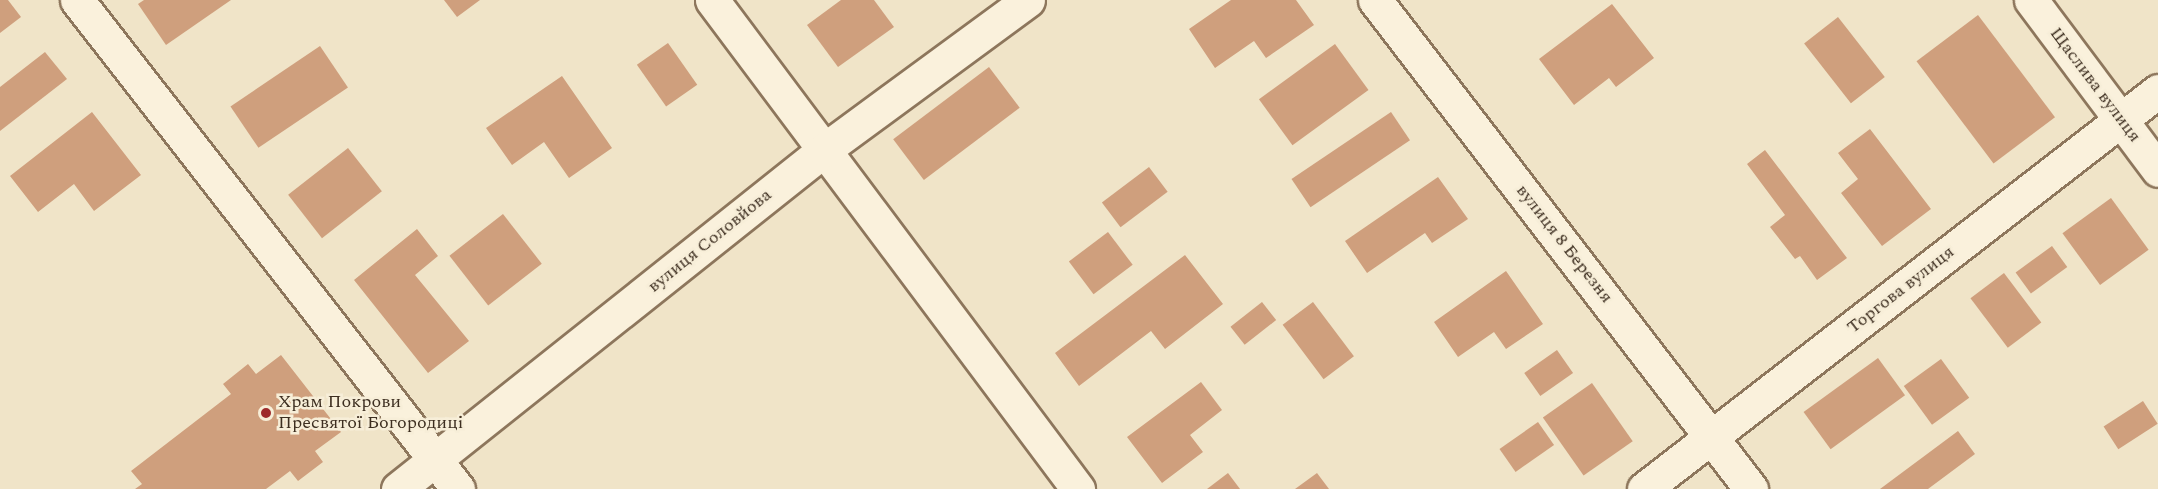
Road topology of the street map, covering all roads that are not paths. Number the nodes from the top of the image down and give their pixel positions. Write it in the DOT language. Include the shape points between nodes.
graph roads {
  1 [pos="77,0"];
  2 [pos="712,0"];
  3 [pos="1028,0"];
  4 [pos="1375,0"];
  5 [pos="2031,0"];
  6 [pos="2158,91"];
  7 [pos="2120,119"];
  8 [pos="824,150"];
  9 [pos="2158,170"];
  10 [pos="1713,438"];
  11 [pos="437,460"];
  12 [pos="398,489"];
  13 [pos="458,489"];
  14 [pos="1078,489"];
  15 [pos="1644,489"];
  16 [pos="1752,489"];
  1 -- 11 [label="street"];
  2 -- 8 [label="street"];
  3 -- 8 [label="street, вулиця Соловйова"];
  4 -- 10 [label="street, вулиця 8 Березня"];
  5 -- 7 [label="street, Щаслива вулиця"];
  6 -- 7 [label="street, Торгова вулиця"];
  7 -- 9 [label="street, Щаслива вулиця"];
  7 -- 10 [label="street, Торгова вулиця"];
  8 -- 11 [label="street, вулиця Соловйова"];
  8 -- 14 [label="street"];
  10 -- 15 [label="street, Торгова вулиця"];
  10 -- 16 [label="street, вулиця 8 Березня"];
  11 -- 12 [label="street, вулиця Соловйова"];
  11 -- 13 [label="street"];
}
